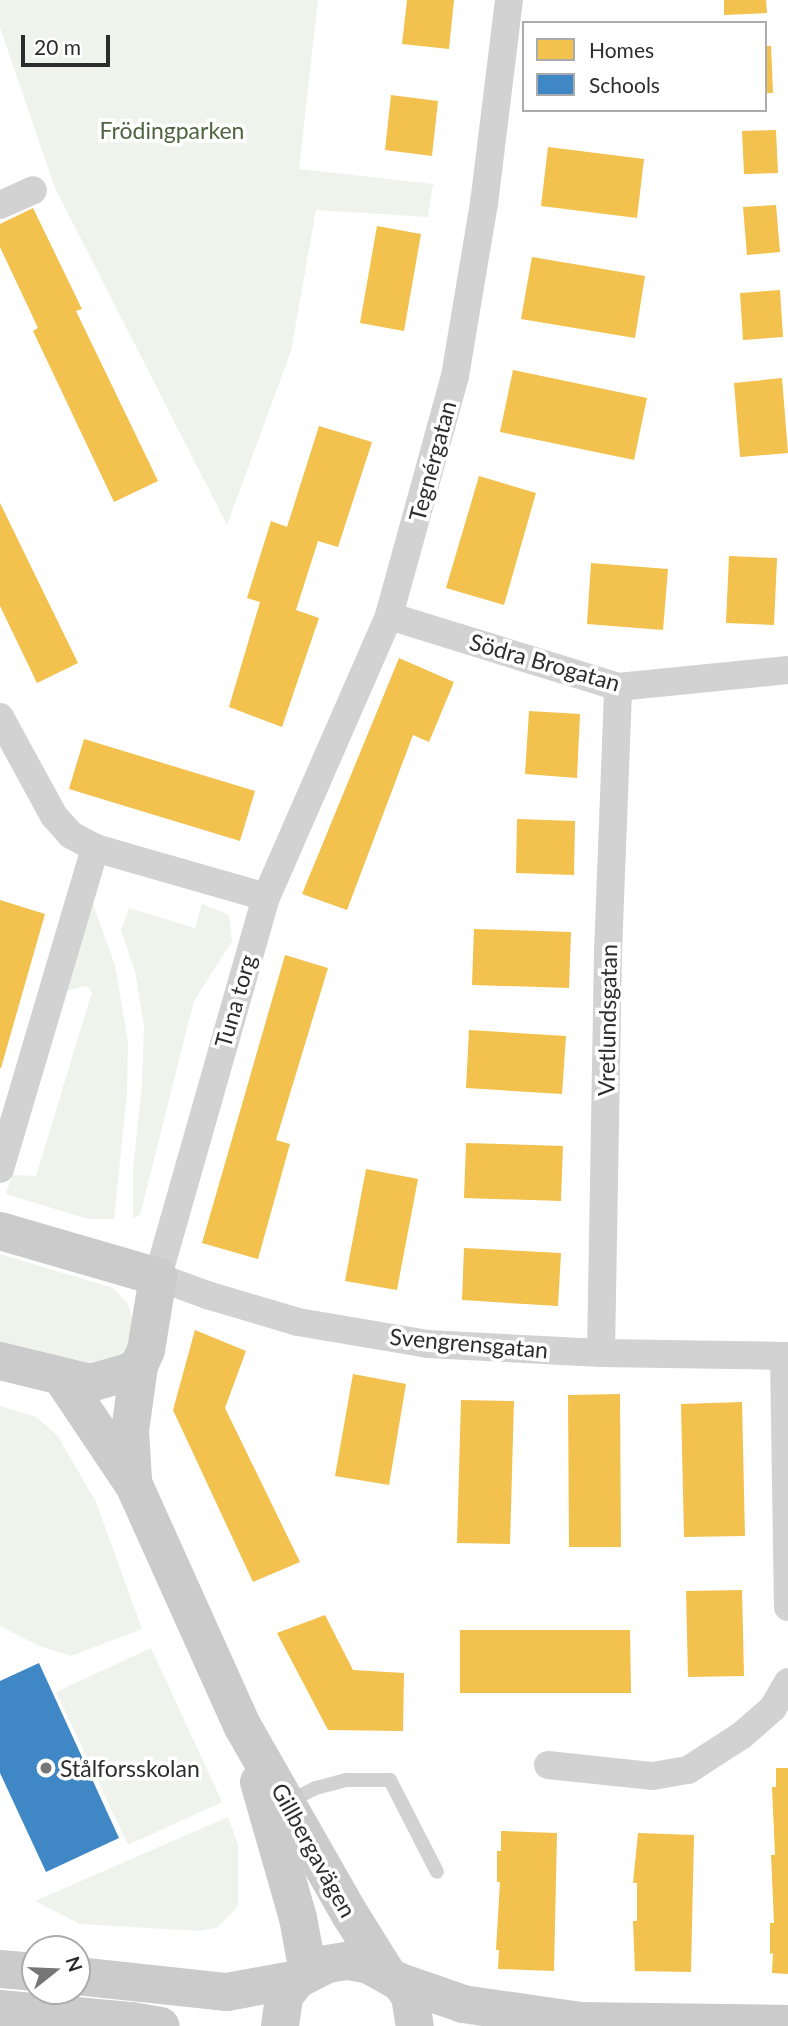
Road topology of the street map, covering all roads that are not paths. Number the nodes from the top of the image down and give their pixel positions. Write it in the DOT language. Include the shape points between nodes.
graph roads {
  1 [pos="509,0"];
  2 [pos="33,190"];
  3 [pos="0,205"];
  4 [pos="389,615"];
  5 [pos="788,670"];
  6 [pos="618,687"];
  7 [pos="0,717"];
  8 [pos="94,847"];
  9 [pos="266,897"];
  10 [pos="0,1169"];
  11 [pos="0,1231"];
  12 [pos="158,1277"];
  13 [pos="601,1353"];
  14 [pos="786,1356"];
  15 [pos="0,1361"];
  16 [pos="139,1366"];
  17 [pos="62,1378"];
  18 [pos="134,1485"];
  19 [pos="788,1607"];
  20 [pos="788,1682"];
  21 [pos="548,1765"];
  22 [pos="277,1807"];
  23 [pos="437,1872"];
  24 [pos="0,1969"];
  25 [pos="21,1971"];
  26 [pos="303,1976"];
  27 [pos="91,1977"];
  28 [pos="393,1977"];
  29 [pos="0,2009"];
  30 [pos="563,2023"];
  31 [pos="143,2024"];
  32 [pos="788,2024"];
  33 [pos="281,2026"];
  34 [pos="415,2026"];
  1 -- 4 [label="street, Tegnérgatan" via="484,203 455,376"];
  2 -- 3 [label="street"];
  4 -- 6 [label="street, Södra Brogatan"];
  4 -- 9 [label="street, Tegnérgatan"];
  5 -- 6 [label="street, Södra Brogatan"];
  6 -- 13 [label="street, Vretlundsgatan"];
  7 -- 8 [label="street" via="54,816 71,835"];
  8 -- 9 [label="street"];
  8 -- 10 [label="street"];
  9 -- 12 [label="street, Tuna torg"];
  11 -- 12 [label="street"];
  12 -- 13 [label="street, Svengrensgatan" via="298,1322 428,1344"];
  12 -- 16 [label="street, Gillbergavägen" via="151,1330"];
  13 -- 14 [label="street, Svengrensgatan"];
  14 -- 19 [label="street"];
  15 -- 17 [label="street"];
  16 -- 17 [label="street" via="119,1377 90,1383"];
  16 -- 18 [label="street, Gillbergavägen" via="130,1431"];
  17 -- 18 [label="street, Gillbergavägen"];
  18 -- 22 [label="street, Gillbergavägen"];
  20 -- 21 [label="street" via="773,1708 743,1735 688,1770 653,1776"];
  22 -- 23 [label="lane" via="346,1780 390,1780"];
  22 -- 26 [label="street, Gillbergavägen" via="298,1918"];
  22 -- 28 [label="street, Gillbergavägen"];
  24 -- 25 [label="street"];
  26 -- 27 [label="street" via="227,1992"];
  26 -- 28 [label="street" via="327,1964 347,1961 367,1964"];
  26 -- 33 [label="street" via="284,1996"];
  28 -- 30 [label="street" via="463,2004"];
  28 -- 34 [label="street, Gillbergavägen" via="410,1996"];
  29 -- 31 [label="street"];
  30 -- 32 [label="street"];
}
